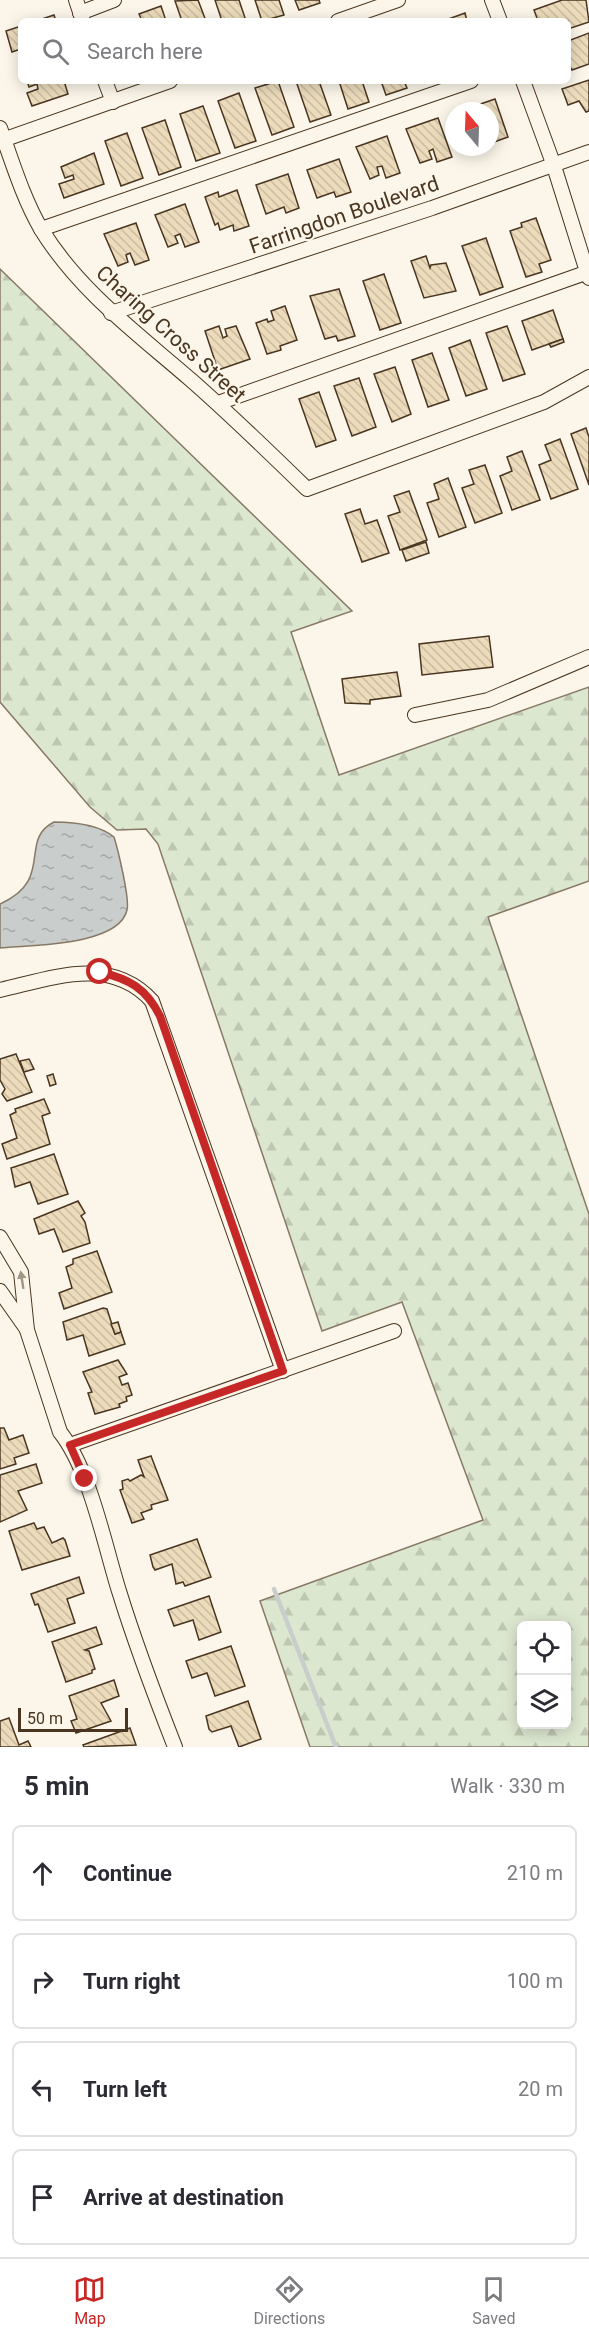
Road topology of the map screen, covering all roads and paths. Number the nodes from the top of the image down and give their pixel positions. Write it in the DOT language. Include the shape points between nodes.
graph roads {
  1 [pos="114,0"];
  2 [pos="398,0"];
  3 [pos="492,0"];
  4 [pos="377,4"];
  5 [pos="80,11"];
  6 [pos="345,18"];
  7 [pos="499,18"];
  8 [pos="106,84"];
  9 [pos="162,84"];
  10 [pos="462,84"];
  11 [pos="523,84"];
  12 [pos="113,102"];
  13 [pos="1,136"];
  14 [pos="589,152"];
  15 [pos="553,163"];
  16 [pos="41,229"];
  17 [pos="588,275"];
  18 [pos="111,313"];
  19 [pos="589,377"];
  20 [pos="218,403"];
  21 [pos="589,657"];
  22 [pos="415,715"];
  23 [pos="0,990"];
  24 [pos="0,1237"];
  25 [pos="0,1290"];
  26 [pos="27,1330"];
  27 [pos="394,1331"];
  28 [pos="283,1371"];
  29 [pos="70,1445"];
  30 [pos="175,1747"];
  1 -- 5 [label="street"];
  2 -- 4 [label="street"];
  3 -- 7 [label="street"];
  4 -- 6 [label="street"];
  8 -- 12 [label="street"];
  9 -- 12 [label="street"];
  10 -- 16 [label="street"];
  11 -- 15 [label="street"];
  12 -- 13 [label="street"];
  13 -- 16 [label="street, Charing Cross Street"];
  14 -- 15 [label="street, Farringdon Boulevard"];
  15 -- 17 [label="street"];
  15 -- 18 [label="street, Farringdon Boulevard" via="432,208"];
  16 -- 18 [label="street, Charing Cross Street" via="71,272"];
  17 -- 20 [label="street"];
  18 -- 20 [label="street, Charing Cross Street"];
  19 -- 20 [label="street, Charing Cross Street" via="544,402 307,489"];
  21 -- 22 [label="street" via="488,700"];
  23 -- 28 [label="street" via="100,972 138,985 152,1001"];
  26 -- 24 [label="street, one-way" via="21,1272"];
  25 -- 26 [label="street"];
  26 -- 29 [label="street" via="60,1432"];
  27 -- 28 [label="street"];
  28 -- 29 [label="street"];
  29 -- 30 [label="street" via="85,1479 120,1595"];
}
